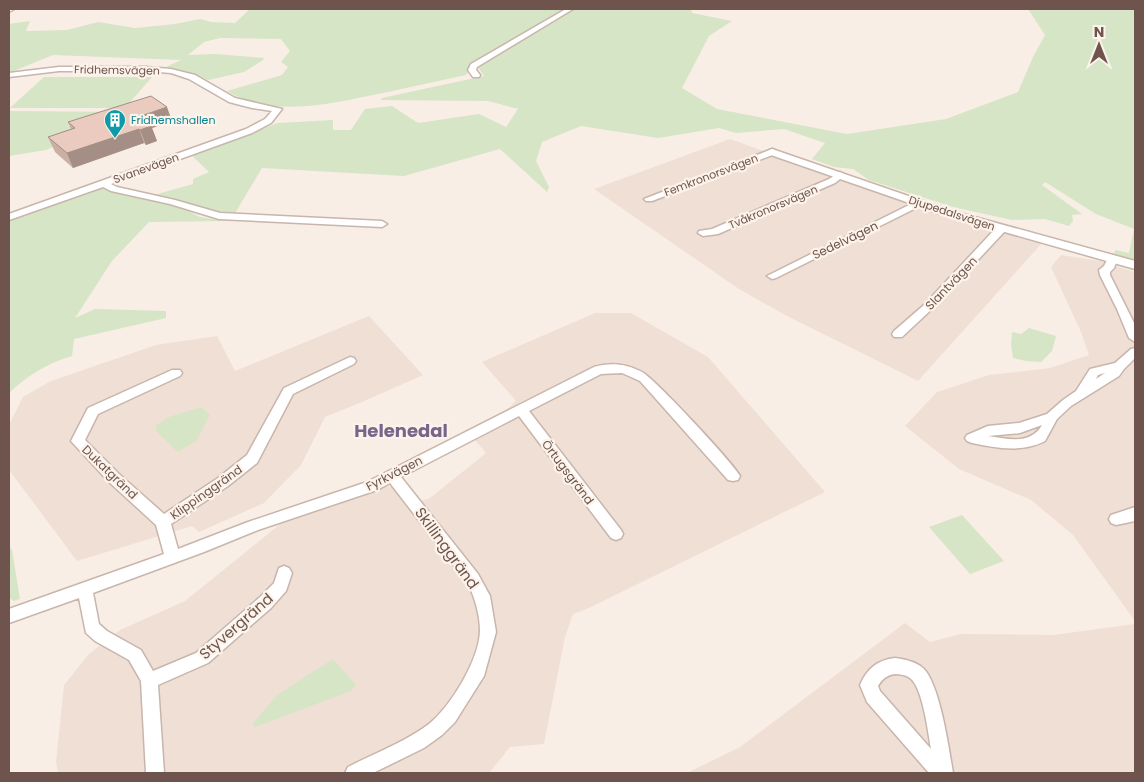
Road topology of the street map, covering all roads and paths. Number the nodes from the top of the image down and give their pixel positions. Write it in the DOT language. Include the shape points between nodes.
graph roads {
  1 [pos="570,9"];
  2 [pos="9,74"];
  3 [pos="476,75"];
  4 [pos="278,109"];
  5 [pos="772,152"];
  6 [pos="840,176"];
  7 [pos="103,183"];
  8 [pos="650,199"];
  9 [pos="919,203"];
  10 [pos="9,217"];
  11 [pos="382,224"];
  12 [pos="1001,228"];
  13 [pos="703,232"];
  14 [pos="1111,263"];
  15 [pos="1135,265"];
  16 [pos="772,276"];
  17 [pos="898,334"];
  18 [pos="1135,338"];
  19 [pos="1135,352"];
  20 [pos="350,361"];
  21 [pos="176,373"];
  22 [pos="521,409"];
  23 [pos="1052,417"];
  24 [pos="1020,428"];
  25 [pos="1033,441"];
  26 [pos="392,475"];
  27 [pos="733,476"];
  28 [pos="1135,513"];
  29 [pos="1116,519"];
  30 [pos="163,522"];
  31 [pos="616,534"];
  32 [pos="172,557"];
  33 [pos="284,573"];
  34 [pos="85,589"];
  35 [pos="9,616"];
  36 [pos="149,681"];
  37 [pos="155,773"];
  38 [pos="354,773"];
  39 [pos="943,773"];
  1 -- 3 [label="street" via="474,66 472,70"];
  2 -- 4 [label="street, Fridhemsvägen" via="59,69 171,71 192,77 238,102"];
  4 -- 7 [label="street, Svanevägen" via="268,122 255,128"];
  5 -- 6 [label="street, Djupedalsvägen"];
  5 -- 8 [label="street, Femkronorsvägen"];
  6 -- 9 [label="street, Djupedalsvägen"];
  6 -- 13 [label="street, Tvåkronorsvägen" via="714,232"];
  7 -- 10 [label="street, Svanevägen"];
  7 -- 11 [label="street" via="114,189 219,216"];
  9 -- 12 [label="street, Djupedalsvägen"];
  9 -- 16 [label="street, Sedelvägen"];
  12 -- 14 [label="street, Djupedalsvägen"];
  12 -- 17 [label="street, Slantvägen" via="928,307"];
  14 -- 15 [label="street, Djupedalsvägen"];
  14 -- 18 [label="street" via="1112,286"];
  19 -- 23 [label="street" via="1118,366 1115,373"];
  20 -- 30 [label="street, Klippinggränd" via="288,391 252,459"];
  21 -- 30 [label="street, Dukatgränd" via="93,411 78,441"];
  22 -- 26 [label="street, Fyrkvägen"];
  22 -- 27 [label="street, Fyrkvägen" via="598,370 626,368 644,378"];
  22 -- 31 [label="street, Örtugsgränd"];
  23 -- 24 [label="street"];
  23 -- 25 [label="street" via="1045,432"];
  24 -- 25 [label="street" via="1022,434"];
  24 -- 25 [label="street" via="988,431 972,438 1014,444"];
  26 -- 32 [label="street, Fyrkvägen" via="340,498"];
  26 -- 38 [label="street, Skillinggränd" via="473,579 482,596 488,632 478,670 450,716 418,742"];
  28 -- 29 [label="street"];
  30 -- 32 [label="street"];
  32 -- 34 [label="street, Fyrkvägen"];
  33 -- 36 [label="street, Styvergränd" via="281,586 265,603 202,658"];
  34 -- 35 [label="street, Fyrkvägen"];
  34 -- 36 [label="street" via="92,628 135,655"];
  36 -- 37 [label="street"];
  39 -- 39 [label="street" via="927,690 918,673 901,666 886,666 874,674 869,685 873,696"];
}
